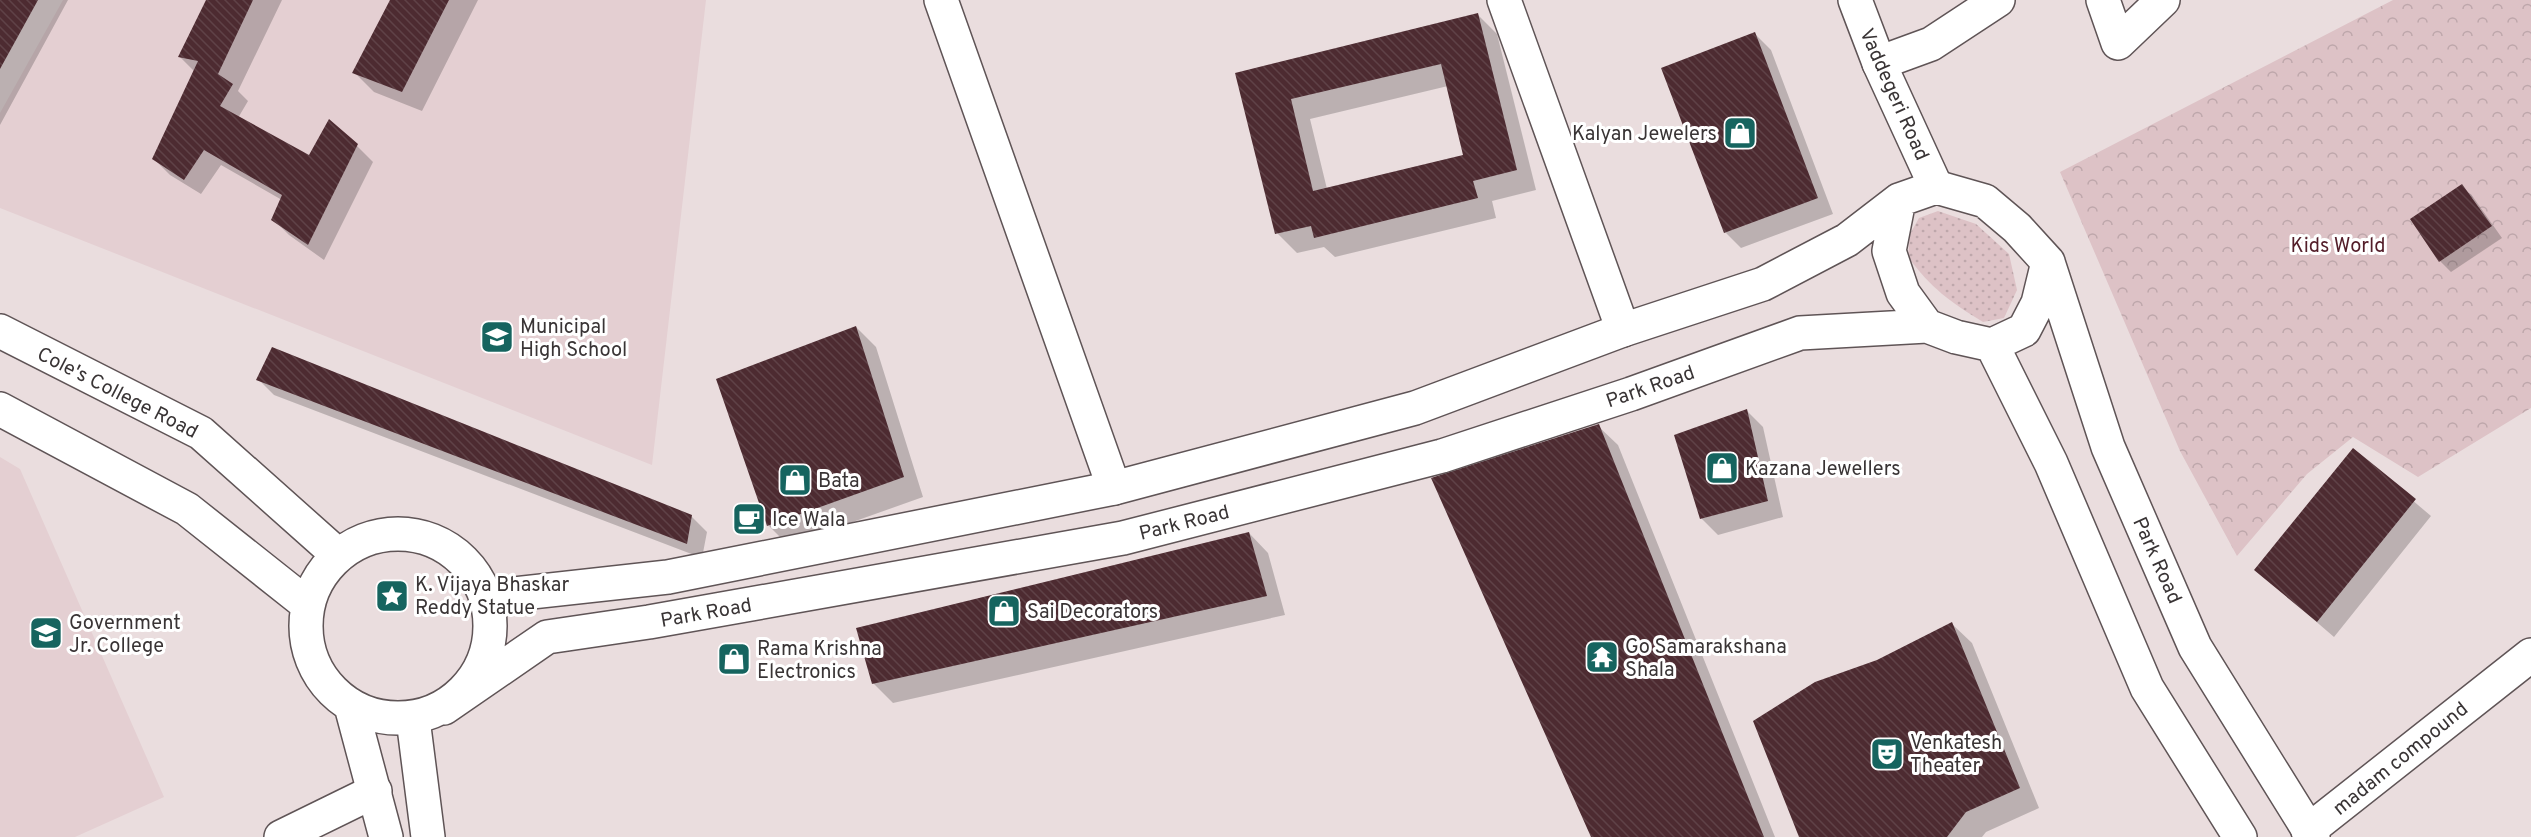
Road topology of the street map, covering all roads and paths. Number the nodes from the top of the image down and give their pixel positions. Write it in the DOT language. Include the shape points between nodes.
graph roads {
  1 [pos="941,0"];
  2 [pos="1504,0"];
  3 [pos="1855,0"];
  4 [pos="1998,0"];
  5 [pos="2103,0"];
  6 [pos="2163,0"];
  7 [pos="1879,63"];
  8 [pos="1936,187"];
  9 [pos="1899,200"];
  10 [pos="2048,262"];
  11 [pos="1927,326"];
  12 [pos="1623,330"];
  13 [pos="0,331"];
  14 [pos="1992,345"];
  15 [pos="0,409"];
  16 [pos="1114,488"];
  17 [pos="338,555"];
  18 [pos="487,597"];
  19 [pos="308,604"];
  20 [pos="2531,655"];
  21 [pos="351,706"];
  22 [pos="444,708"];
  23 [pos="413,718"];
  24 [pos="375,791"];
  25 [pos="2311,834"];
  26 [pos="281,837"];
  27 [pos="386,837"];
  28 [pos="428,837"];
  29 [pos="2240,837"];
  1 -- 16 [label="main road"];
  2 -- 12 [label="main road"];
  3 -- 7 [label="main road, Vaddegeri Road"];
  4 -- 7 [label="main road" via="1931,44"];
  5 -- 6 [label="main road" via="2118,43"];
  7 -- 8 [label="main road, Vaddegeri Road"];
  8 -- 9 [label="main road"];
  8 -- 10 [label="main road" via="1985,201"];
  9 -- 11 [label="main road" via="1889,251 1903,293"];
  9 -- 12 [label="main road, Park Road" via="1847,240 1762,284"];
  10 -- 14 [label="main road" via="2038,303 2024,330"];
  10 -- 25 [label="main road, Park Road" via="2108,447 2195,647"];
  11 -- 14 [label="main road"];
  11 -- 22 [label="main road, Park Road" via="1800,333 1442,456 1123,538 547,637"];
  12 -- 16 [label="main road, Park Road" via="1415,408"];
  13 -- 17 [label="main road, Cole's College Road" via="201,433"];
  14 -- 29 [label="main road" via="2051,463 2147,688"];
  15 -- 19 [label="main road" via="187,509"];
  16 -- 18 [label="main road, Park Road" via="668,577"];
  17 -- 18 [label="main road" via="363,540 391,533 420,536 447,547 472,569"];
  17 -- 19 [label="main road" via="319,577"];
  18 -- 22 [label="main road" via="492,629 485,660 469,688"];
  19 -- 21 [label="main road" via="306,634 313,662 329,687"];
  20 -- 25 [label="main road, madam compound"];
  21 -- 23 [label="main road" via="380,718"];
  21 -- 24 [label="main road"];
  22 -- 23 [label="main road"];
  23 -- 28 [label="main road"];
  24 -- 26 [label="main road"];
  24 -- 27 [label="main road"];
}
